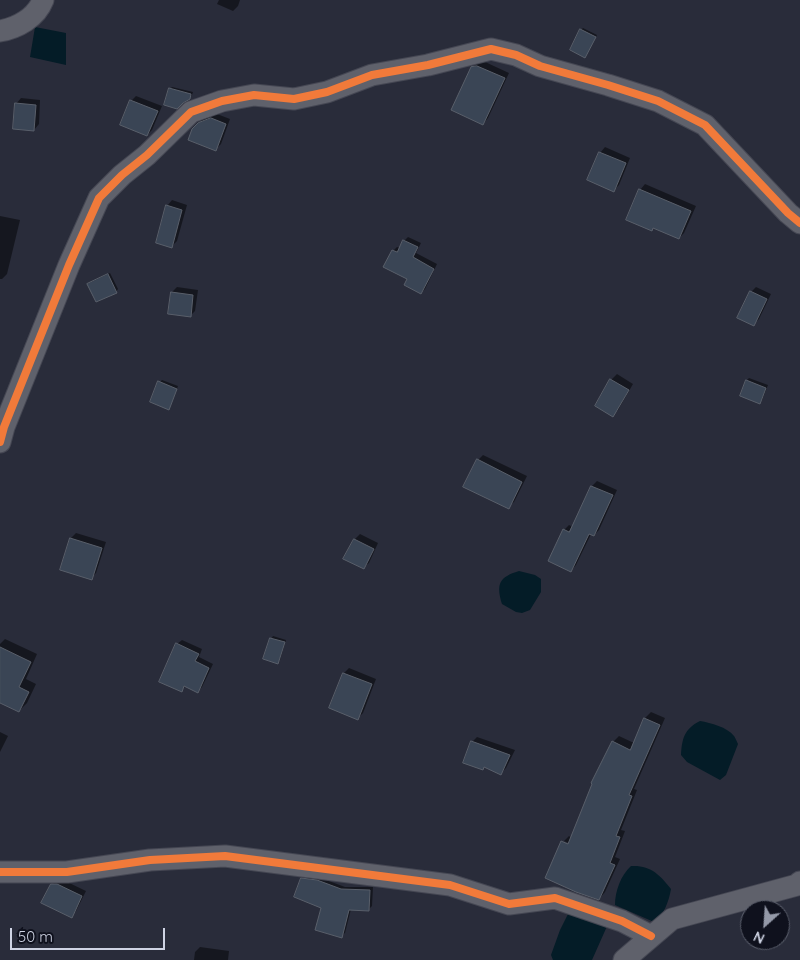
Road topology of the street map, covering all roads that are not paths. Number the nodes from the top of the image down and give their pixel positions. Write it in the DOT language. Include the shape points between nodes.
graph roads {
  1 [pos="43,0"];
  2 [pos="0,31"];
  3 [pos="800,223"];
  4 [pos="0,442"];
  5 [pos="0,872"];
  6 [pos="800,882"];
  7 [pos="652,936"];
  8 [pos="624,960"];
  1 -- 2 [label="street" via="26,21"];
  3 -- 4 [label="street" via="705,125 658,101 490,49 372,75 327,92 294,99 254,95 222,101 191,112 99,198 39,338"];
  5 -- 7 [label="street" via="67,872 150,860 225,856 450,885 509,904 556,898"];
  6 -- 7 [label="street" via="672,919"];
  7 -- 8 [label="street"];
}
